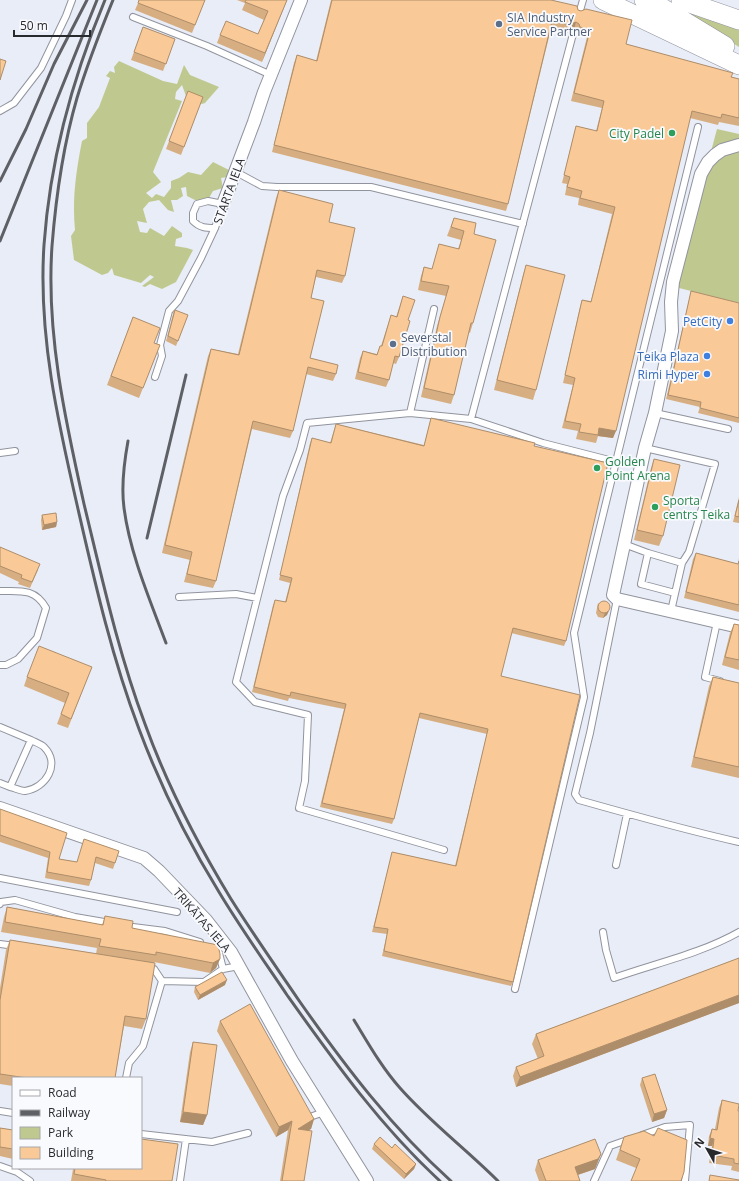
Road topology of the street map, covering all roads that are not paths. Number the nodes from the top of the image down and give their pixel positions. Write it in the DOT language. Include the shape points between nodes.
graph roads {
  1 [pos="72,0"];
  2 [pos="301,0"];
  3 [pos="583,0"];
  4 [pos="603,0"];
  5 [pos="644,0"];
  6 [pos="681,0"];
  7 [pos="721,0"];
  8 [pos="739,9"];
  9 [pos="579,14"];
  10 [pos="133,17"];
  11 [pos="739,20"];
  12 [pos="573,34"];
  13 [pos="739,55"];
  14 [pos="739,65"];
  15 [pos="271,75"];
  16 [pos="0,111"];
  17 [pos="698,127"];
  18 [pos="739,145"];
  19 [pos="236,172"];
  20 [pos="680,202"];
  21 [pos="223,204"];
  22 [pos="693,205"];
  23 [pos="523,224"];
  24 [pos="215,228"];
  25 [pos="434,310"];
  26 [pos="155,377"];
  27 [pos="655,412"];
  28 [pos="410,413"];
  29 [pos="471,419"];
  30 [pos="728,429"];
  31 [pos="646,448"];
  32 [pos="15,451"];
  33 [pos="0,453"];
  34 [pos="617,462"];
  35 [pos="624,544"];
  36 [pos="648,553"];
  37 [pos="682,563"];
  38 [pos="0,591"];
  39 [pos="675,593"];
  40 [pos="180,597"];
  41 [pos="258,598"];
  42 [pos="617,599"];
  43 [pos="671,611"];
  44 [pos="717,622"];
  45 [pos="739,627"];
  46 [pos="0,666"];
  47 [pos="725,683"];
  48 [pos="0,727"];
  49 [pos="30,740"];
  50 [pos="0,783"];
  51 [pos="10,787"];
  52 [pos="0,808"];
  53 [pos="627,814"];
  54 [pos="739,842"];
  55 [pos="444,850"];
  56 [pos="616,865"];
  57 [pos="0,878"];
  58 [pos="0,904"];
  59 [pos="177,912"];
  60 [pos="603,932"];
  61 [pos="739,932"];
  62 [pos="0,944"];
  63 [pos="205,944"];
  64 [pos="212,947"];
  65 [pos="23,948"];
  66 [pos="239,966"];
  67 [pos="139,967"];
  68 [pos="223,969"];
  69 [pos="162,981"];
  70 [pos="515,989"];
  71 [pos="126,1077"];
  72 [pos="0,1111"];
  73 [pos="324,1112"];
  74 [pos="12,1113"];
  75 [pos="310,1117"];
  76 [pos="248,1133"];
  77 [pos="142,1134"];
  78 [pos="186,1139"];
  79 [pos="0,1166"];
  80 [pos="30,1181"];
  81 [pos="180,1181"];
  82 [pos="367,1181"];
  83 [pos="594,1181"];
  84 [pos="685,1181"];
  1 -- 16 [label="lane" via="41,68 14,103"];
  2 -- 15 [label="street, STARTA IELA"];
  3 -- 9 [label="lane"];
  4 -- 14 [label="main road"];
  5 -- 13 [label="main road"];
  6 -- 11 [label="main road"];
  7 -- 8 [label="main road"];
  10 -- 15 [label="lane"];
  12 -- 23 [label="lane"];
  15 -- 19 [label="street, STARTA IELA"];
  17 -- 20 [label="lane"];
  18 -- 22 [label="street" via="722,150 708,162 701,174"];
  19 -- 21 [label="street, STARTA IELA"];
  19 -- 23 [label="lane" via="262,186 371,187"];
  20 -- 22 [label="lane"];
  20 -- 34 [label="lane"];
  21 -- 24 [label="lane, STARTA IELA"];
  21 -- 24 [label="lane" via="208,201 197,204 193,212 193,221 197,226"];
  22 -- 27 [label="street" via="673,282 672,331"];
  23 -- 29 [label="lane"];
  24 -- 26 [label="lane, STARTA IELA" via="178,301 169,311 160,345 162,356"];
  25 -- 28 [label="lane"];
  27 -- 30 [label="lane"];
  27 -- 31 [label="street"];
  28 -- 29 [label="lane"];
  28 -- 41 [label="lane" via="307,423 283,496"];
  29 -- 34 [label="lane" via="543,443"];
  31 -- 35 [label="street"];
  31 -- 37 [label="lane" via="715,464 689,552"];
  32 -- 33 [label="lane"];
  34 -- 70 [label="lane" via="574,633 584,697"];
  35 -- 36 [label="lane"];
  35 -- 42 [label="street" via="613,591"];
  36 -- 37 [label="lane"];
  36 -- 39 [label="lane" via="641,584"];
  37 -- 39 [label="lane"];
  38 -- 46 [label="lane" via="33,593 46,608 37,638 18,659"];
  39 -- 43 [label="lane"];
  40 -- 41 [label="lane" via="236,594"];
  41 -- 55 [label="lane" via="236,682 255,702 308,715 305,781 299,808"];
  42 -- 43 [label="street"];
  42 -- 53 [label="lane" via="575,794 579,800"];
  43 -- 44 [label="street"];
  44 -- 45 [label="street"];
  44 -- 47 [label="lane" via="705,677"];
  48 -- 49 [label="lane"];
  49 -- 51 [label="lane"];
  49 -- 51 [label="lane" via="44,747 50,756 51,771 40,786 35,788 23,791"];
  50 -- 51 [label="lane"];
  52 -- 66 [label="street, TRIKĀTAS IELA" via="144,858 206,920"];
  53 -- 54 [label="lane"];
  53 -- 56 [label="lane"];
  57 -- 59 [label="lane"];
  58 -- 63 [label="lane" via="15,900 75,917 165,931"];
  60 -- 61 [label="lane" via="614,978 682,957"];
  62 -- 65 [label="lane"];
  64 -- 68 [label="lane" via="218,949"];
  66 -- 68 [label="lane"];
  66 -- 73 [label="street, TRIKĀTAS IELA"];
  67 -- 69 [label="lane" via="154,970"];
  68 -- 69 [label="lane" via="204,982"];
  69 -- 71 [label="lane" via="143,1046 129,1063"];
  72 -- 74 [label="lane"];
  73 -- 75 [label="lane"];
  73 -- 82 [label="street, TRIKĀTAS IELA"];
  76 -- 78 [label="lane" via="212,1142"];
  77 -- 78 [label="lane"];
  78 -- 81 [label="lane"];
  79 -- 80 [label="lane" via="17,1172"];
  83 -- 84 [label="lane" via="610,1146 665,1127 690,1124"];
}
